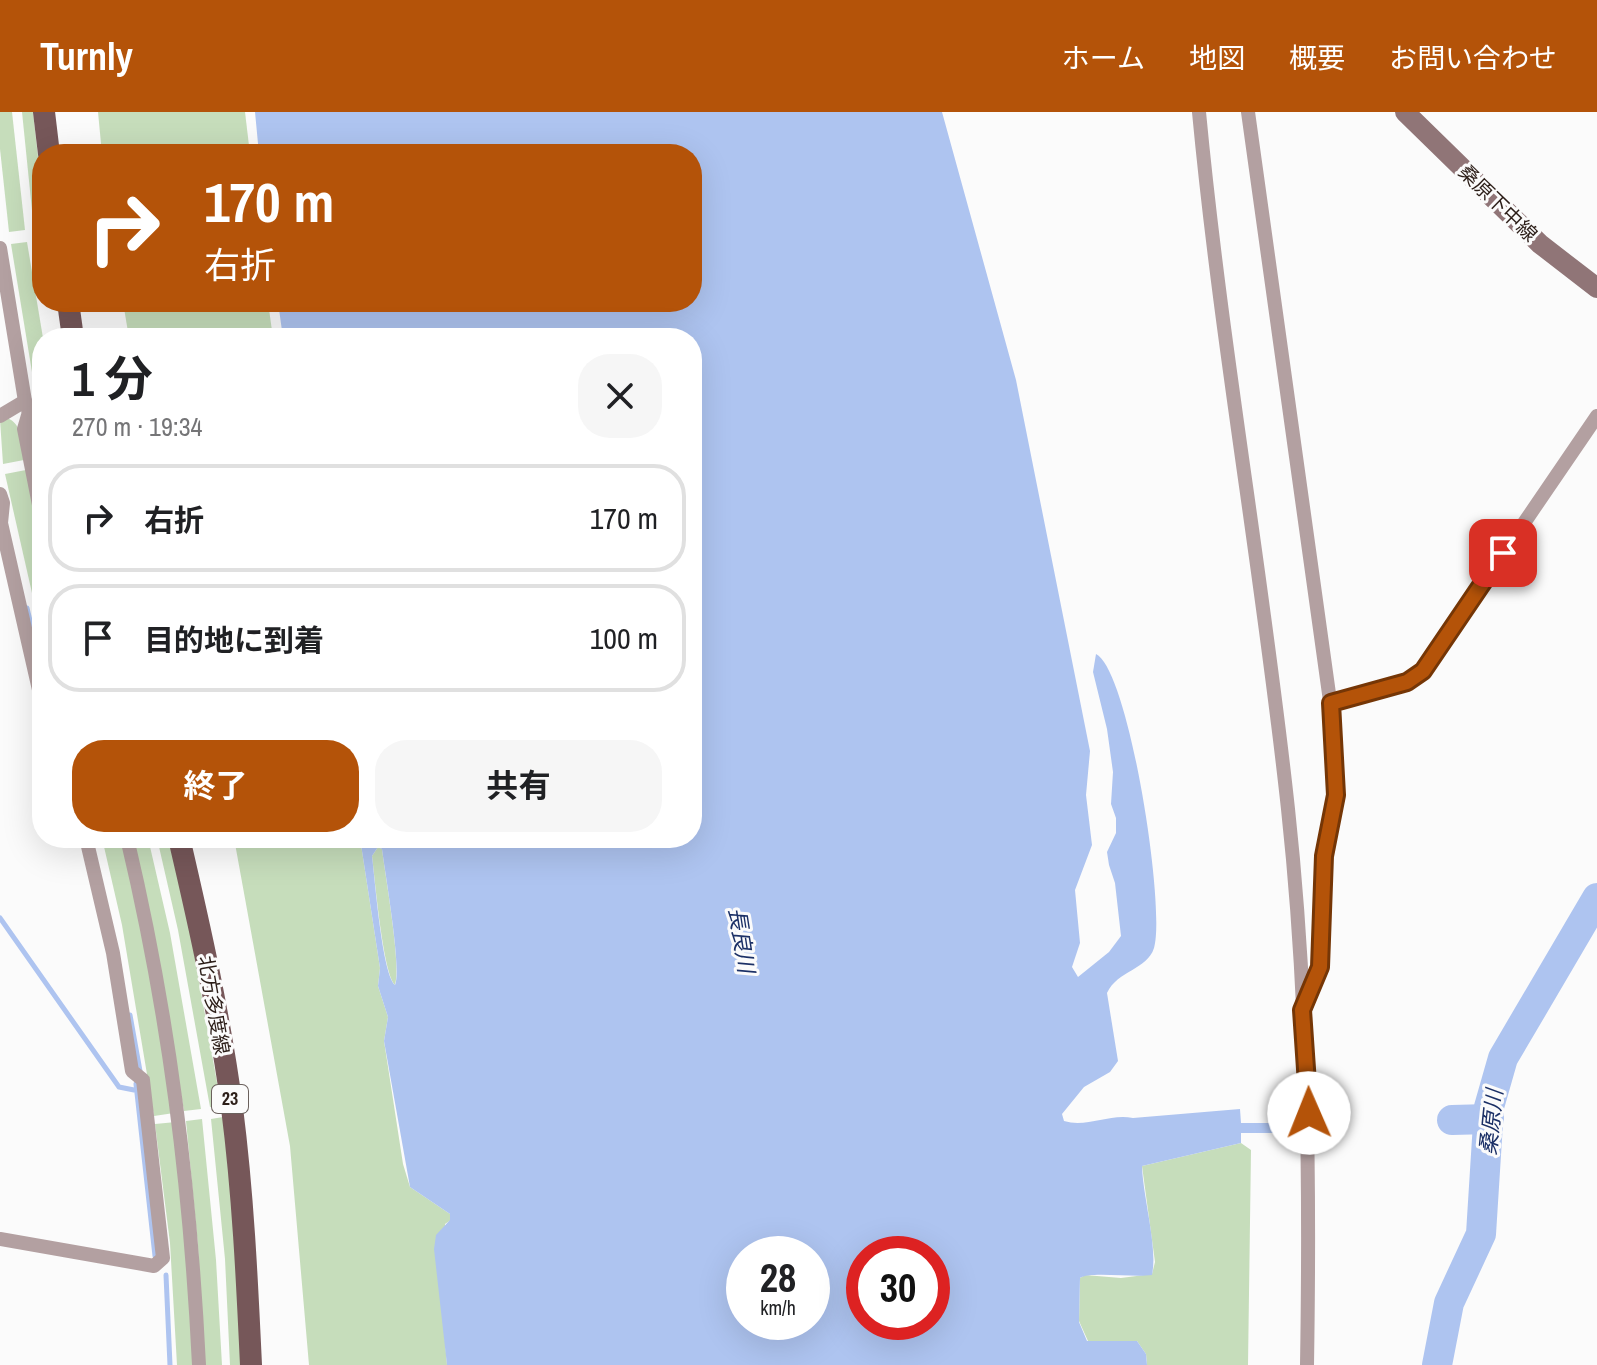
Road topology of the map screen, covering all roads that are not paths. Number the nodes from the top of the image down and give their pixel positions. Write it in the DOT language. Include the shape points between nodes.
graph roads {
  1 [pos="44,112"];
  2 [pos="1199,112"];
  3 [pos="1248,112"];
  4 [pos="1405,112"];
  5 [pos="48,144"];
  6 [pos="0,248"];
  7 [pos="1597,288"];
  8 [pos="5,310"];
  9 [pos="27,406"];
  10 [pos="0,416"];
  11 [pos="1597,416"];
  12 [pos="32,420"];
  13 [pos="32,469"];
  14 [pos="0,494"];
  15 [pos="32,659"];
  16 [pos="1331,703"];
  17 [pos="88,848"];
  18 [pos="129,848"];
  19 [pos="181,848"];
  20 [pos="1302,1010"];
  21 [pos="0,1239"];
  22 [pos="199,1365"];
  23 [pos="251,1365"];
  24 [pos="1307,1365"];
  1 -- 5 [label="main road"];
  2 -- 20 [label="street" via="1289,810"];
  3 -- 16 [label="street"];
  4 -- 7 [label="main road, 桑原下中線" via="1540,244"];
  6 -- 8 [label="street"];
  8 -- 9 [label="street"];
  9 -- 10 [label="street"];
  9 -- 12 [label="street"];
  9 -- 13 [label="street" via="24,429"];
  11 -- 16 [label="street" via="1423,671 1407,682"];
  14 -- 15 [label="street" via="1,523"];
  16 -- 20 [label="street" via="1336,795 1324,856 1320,967"];
  17 -- 21 [label="street" via="113,953 132,1071 143,1080 163,1258 154,1266"];
  18 -- 22 [label="street" via="180,1116"];
  19 -- 23 [label="main road, 北方多度線 / 23" via="232,1108 246,1240"];
  20 -- 24 [label="street" via="1309,1084"];
}
